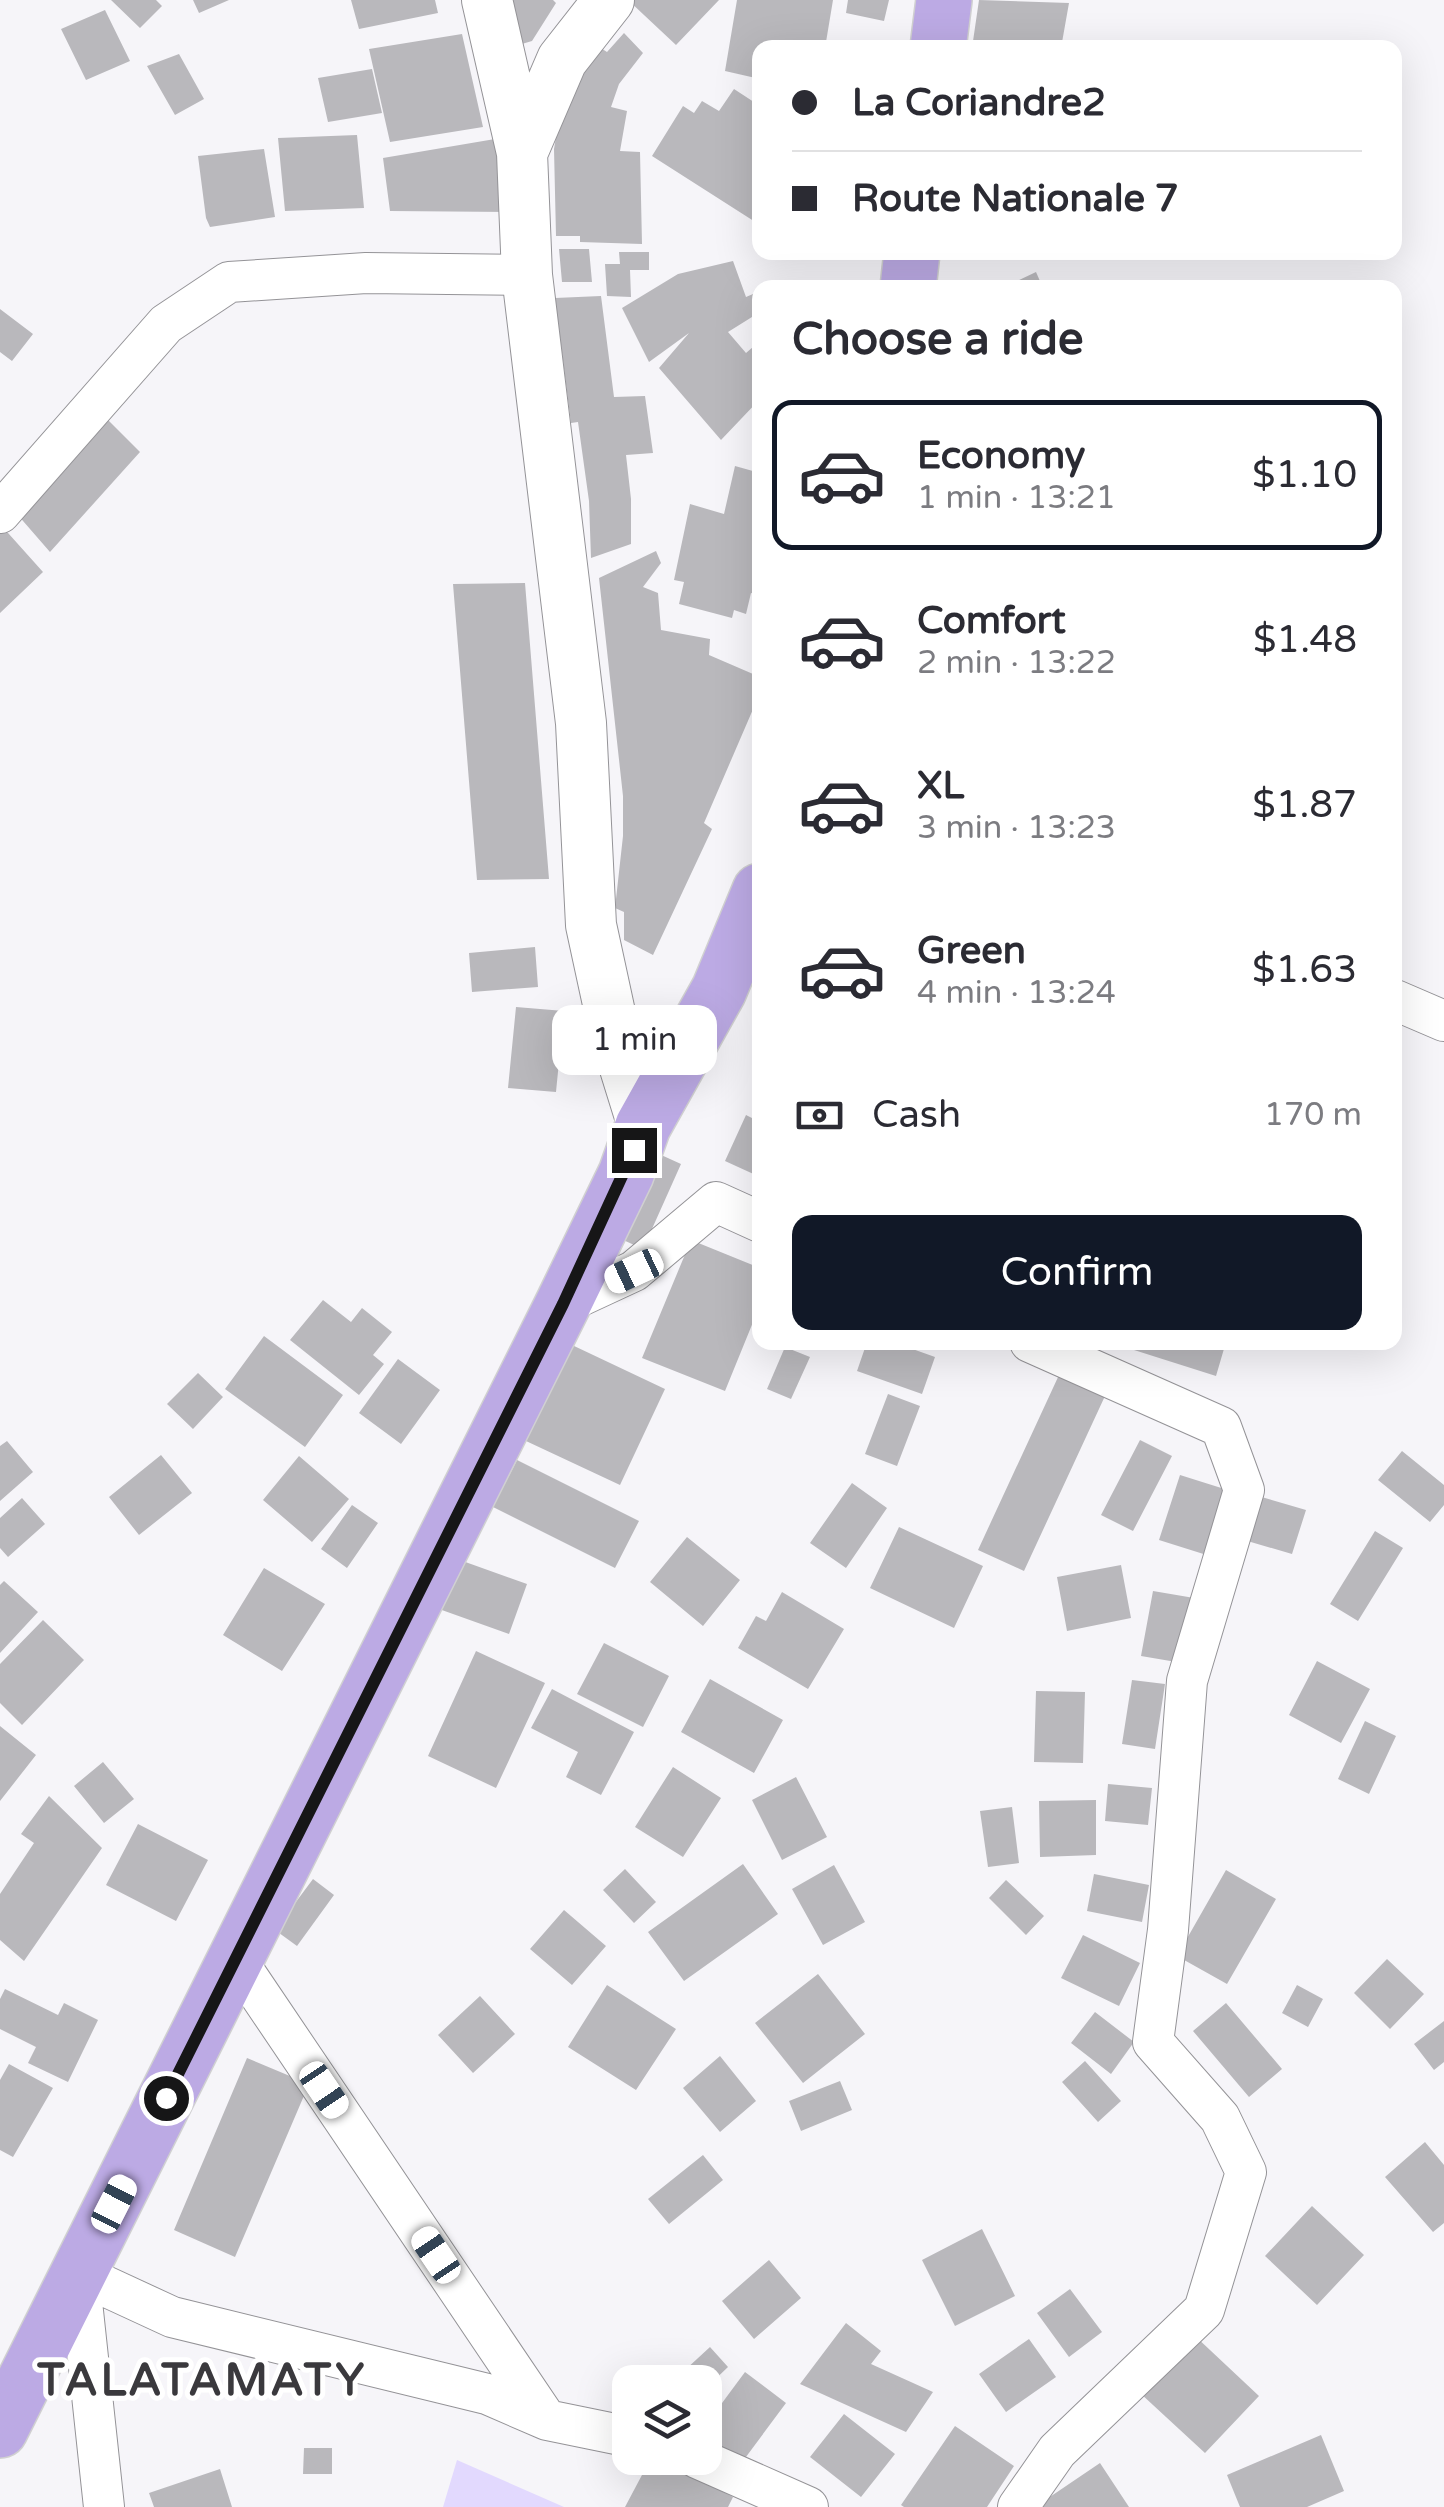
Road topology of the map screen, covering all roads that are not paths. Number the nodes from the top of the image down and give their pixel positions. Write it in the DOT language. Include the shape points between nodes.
graph roads {
  1 [pos="488,0"];
  2 [pos="609,0"];
  3 [pos="944,0"];
  4 [pos="939,40"];
  5 [pos="522,153"];
  6 [pos="528,274"];
  7 [pos="0,513"];
  8 [pos="752,910"];
  9 [pos="1402,1003"];
  10 [pos="1444,1022"];
  11 [pos="644,1126"];
  12 [pos="752,1218"];
  13 [pos="563,1304"];
  14 [pos="1048,1350"];
  15 [pos="236,1958"];
  16 [pos="80,2274"];
  17 [pos="547,2420"];
  18 [pos="0,2430"];
  19 [pos="612,2433"];
  20 [pos="722,2469"];
  21 [pos="104,2507"];
  22 [pos="808,2507"];
  23 [pos="1018,2507"];
  1 -- 5 [label="street"];
  2 -- 5 [label="street" via="562,60"];
  3 -- 4 [label="main road"];
  5 -- 6 [label="street"];
  6 -- 7 [label="street" via="366,273 229,282 166,324"];
  6 -- 11 [label="street" via="581,723 591,926"];
  8 -- 11 [label="main road" via="719,990"];
  9 -- 10 [label="street"];
  11 -- 13 [label="main road"];
  12 -- 13 [label="street" via="716,1202 634,1271"];
  13 -- 15 [label="main road"];
  14 -- 23 [label="street" via="1221,1428 1244,1490 1188,1681 1153,2042 1220,2118 1246,2172 1204,2310 1057,2451"];
  15 -- 16 [label="main road"];
  15 -- 17 [label="street"];
  16 -- 17 [label="street" via="172,2317 486,2394"];
  16 -- 18 [label="main road"];
  16 -- 21 [label="street"];
  17 -- 19 [label="street"];
  20 -- 22 [label="street"];
}
